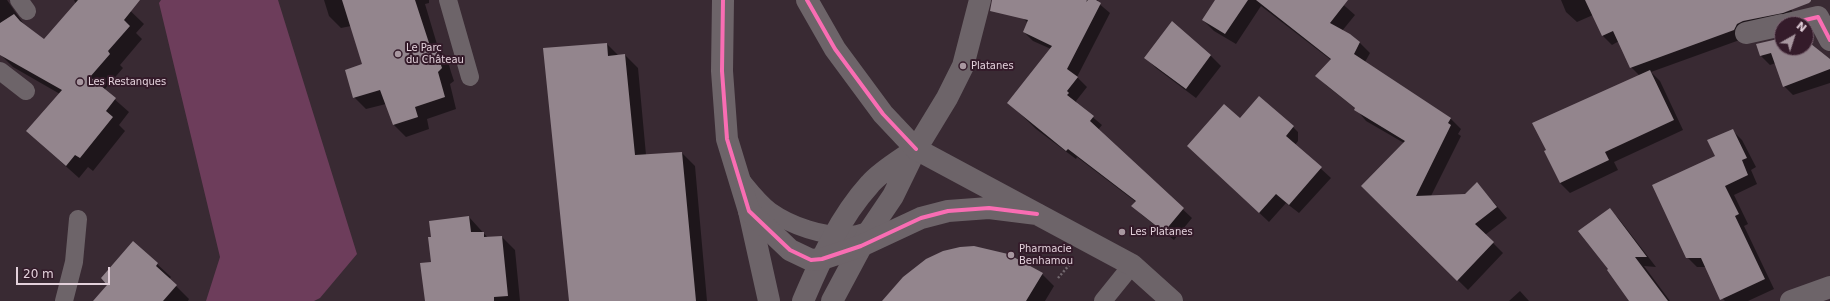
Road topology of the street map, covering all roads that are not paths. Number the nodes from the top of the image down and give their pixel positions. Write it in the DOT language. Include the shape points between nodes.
graph roads {
  1 [pos="448,0"];
  2 [pos="723,0"];
  3 [pos="807,0"];
  4 [pos="980,0"];
  5 [pos="1814,18"];
  6 [pos="1774,27"];
  7 [pos="1746,33"];
  8 [pos="1830,40"];
  9 [pos="0,71"];
  10 [pos="470,77"];
  11 [pos="26,92"];
  12 [pos="916,148"];
  13 [pos="737,174"];
  14 [pos="749,211"];
  15 [pos="1037,214"];
  16 [pos="78,219"];
  17 [pos="834,236"];
  18 [pos="866,238"];
  19 [pos="822,259"];
  20 [pos="1132,265"];
  21 [pos="1830,287"];
  22 [pos="64,301"];
  23 [pos="768,301"];
  24 [pos="803,301"];
  25 [pos="832,301"];
  26 [pos="1103,301"];
  27 [pos="1172,301"];
  28 [pos="1791,301"];
  1 -- 10 [label="lane"];
  2 -- 13 [label="street" via="722,71 727,139"];
  3 -- 12 [label="street" via="835,49 883,114"];
  4 -- 12 [label="street" via="963,66 948,98"];
  5 -- 8 [label="street" via="1818,17"];
  6 -- 7 [label="street"];
  9 -- 11 [label="lane"];
  12 -- 15 [label="street"];
  12 -- 17 [label="street" via="871,182"];
  12 -- 18 [label="street" via="893,196"];
  13 -- 14 [label="street"];
  13 -- 17 [label="lane" via="770,211 794,224"];
  14 -- 19 [label="street" via="790,250 811,260"];
  14 -- 23 [label="street"];
  15 -- 18 [label="street" via="989,208 948,211"];
  15 -- 20 [label="street"];
  16 -- 22 [label="lane" via="74,262"];
  17 -- 18 [label="lane"];
  17 -- 19 [label="street"];
  18 -- 19 [label="street"];
  18 -- 25 [label="street"];
  19 -- 24 [label="street"];
  20 -- 26 [label="lane"];
  20 -- 27 [label="street"];
  21 -- 28 [label="street"];
}
